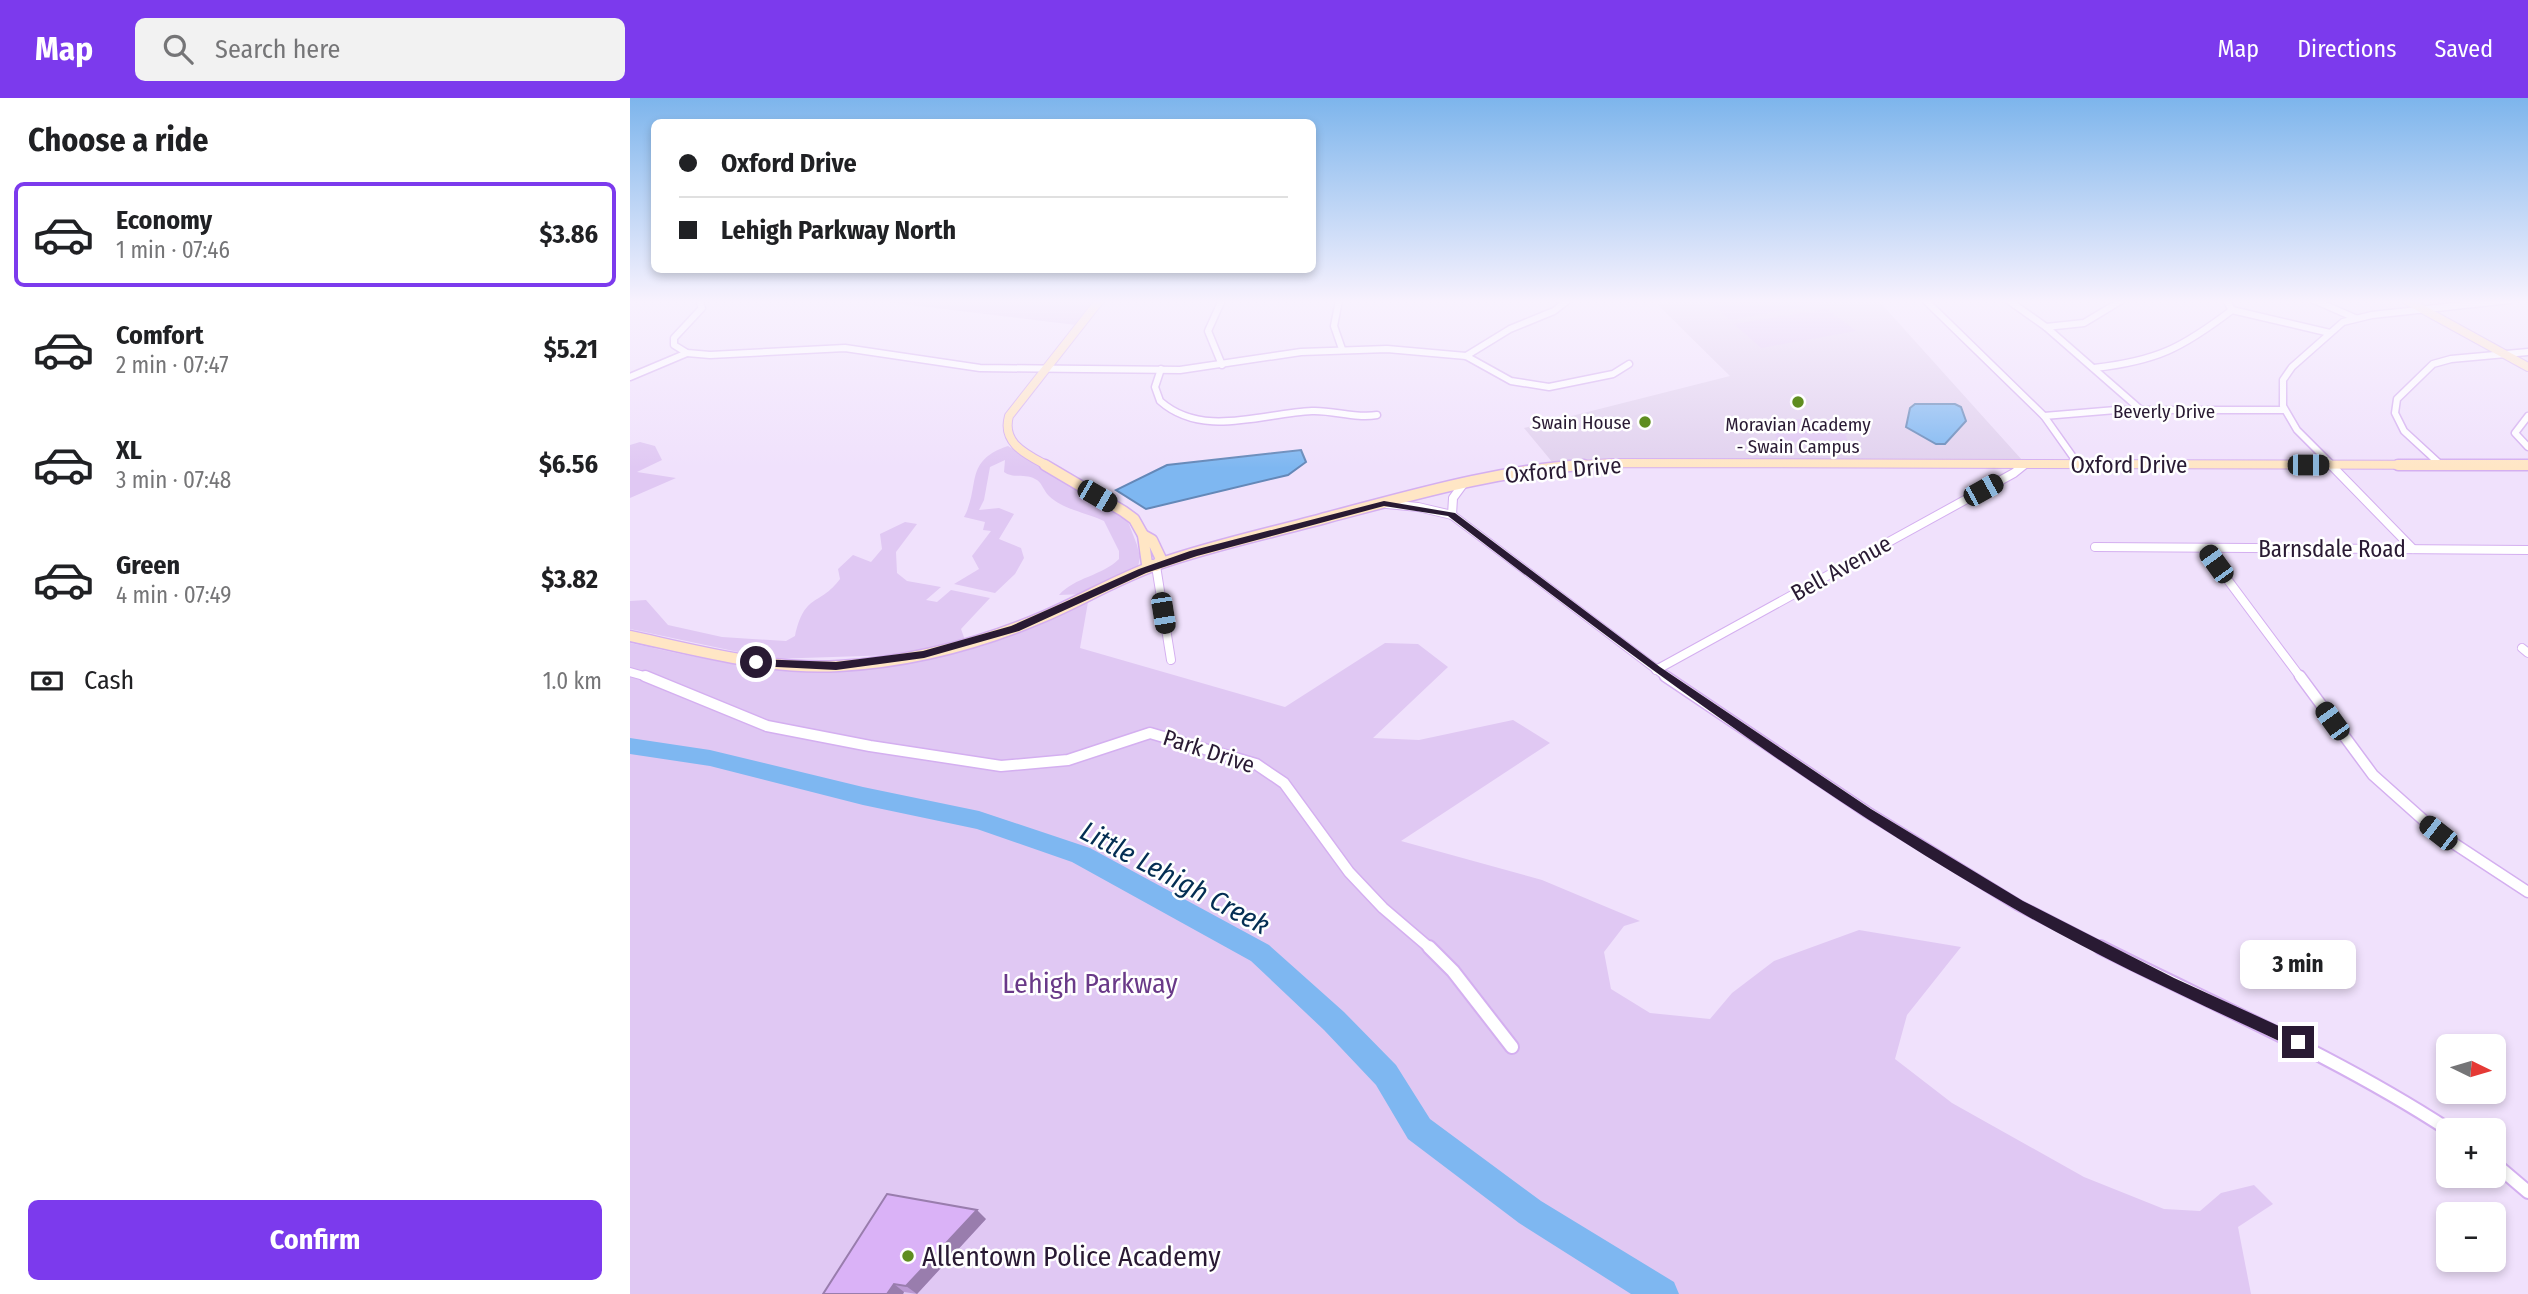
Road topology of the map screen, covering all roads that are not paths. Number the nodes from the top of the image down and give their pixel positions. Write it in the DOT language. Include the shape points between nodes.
graph roads {
  1 [pos="680,356"];
  2 [pos="895,356"];
  3 [pos="1056,356"];
  4 [pos="1218,356"];
  5 [pos="1274,356"];
  6 [pos="1465,356"];
  7 [pos="1982,356"];
  8 [pos="2080,356"];
  9 [pos="2166,356"];
  10 [pos="2306,356"];
  11 [pos="2494,356"];
  12 [pos="2506,356"];
  13 [pos="1629,364"];
  14 [pos="1222,365"];
  15 [pos="2094,368"];
  16 [pos="2528,368"];
  17 [pos="1045,369"];
  18 [pos="1161,369"];
  19 [pos="630,377"];
  20 [pos="2141,410"];
  21 [pos="2284,410"];
  22 [pos="1377,415"];
  23 [pos="2044,416"];
  24 [pos="2528,416"];
  25 [pos="2528,447"];
  26 [pos="2025,464"];
  27 [pos="2078,464"];
  28 [pos="2441,465"];
  29 [pos="2528,465"];
  30 [pos="2331,466"];
  31 [pos="1464,483"];
  32 [pos="1384,503"];
  33 [pos="1452,514"];
  34 [pos="2095,547"];
  35 [pos="2204,548"];
  36 [pos="2413,549"];
  37 [pos="2528,550"];
  38 [pos="1156,566"];
  39 [pos="630,636"];
  40 [pos="1171,660"];
  41 [pos="1656,670"];
  42 [pos="630,672"];
  43 [pos="2528,892"];
  44 [pos="1512,1046"];
  45 [pos="2436,1122"];
  46 [pos="2506,1173"];
  47 [pos="2528,1192"];
  1 -- 19 [label="street"];
  2 -- 17 [label="street" via="979,368"];
  3 -- 17 [label="main road"];
  4 -- 14 [label="street"];
  5 -- 14 [label="street"];
  6 -- 13 [label="street" via="1511,381 1539,387 1602,377"];
  7 -- 23 [label="street"];
  8 -- 15 [label="street"];
  9 -- 15 [label="street" via="2133,365"];
  10 -- 21 [label="street" via="2286,375 2281,396"];
  11 -- 28 [label="street" via="2433,364 2397,399 2395,413 2404,431"];
  12 -- 16 [label="main road"];
  14 -- 18 [label="street"];
  15 -- 20 [label="street"];
  17 -- 18 [label="street"];
  17 -- 38 [label="main road" via="1008,416 1006,433 1011,443 1134,519 1161,559"];
  18 -- 22 [label="street" via="1154,387 1156,397 1168,408 1198,421 1230,423 1310,411"];
  20 -- 21 [label="street, Beverly Drive"];
  20 -- 23 [label="street, Beverly Drive"];
  21 -- 30 [label="street"];
  23 -- 27 [label="street"];
  24 -- 25 [label="street" via="2515,433"];
  26 -- 27 [label="main road, Oxford Drive"];
  26 -- 31 [label="main road, Oxford Drive" via="1589,464"];
  26 -- 41 [label="street, Bell Avenue"];
  27 -- 30 [label="main road, Oxford Drive"];
  28 -- 29 [label="main road, Oxford Drive"];
  28 -- 30 [label="main road, Oxford Drive"];
  30 -- 36 [label="street"];
  31 -- 32 [label="main road, Oxford Drive"];
  31 -- 33 [label="street" via="1452,497"];
  32 -- 33 [label="street"];
  32 -- 38 [label="main road, Oxford Drive"];
  33 -- 41 [label="street"];
  34 -- 35 [label="street, Barnsdale Road"];
  35 -- 36 [label="street, Barnsdale Road"];
  35 -- 43 [label="street" via="2373,775 2438,833"];
  36 -- 37 [label="street, Barnsdale Road"];
  38 -- 39 [label="main road, Oxford Drive" via="1015,628 953,648 885,661 779,665"];
  38 -- 40 [label="street"];
  41 -- 45 [label="street" via="1867,812 2018,905 2298,1042"];
  42 -- 44 [label="street, Park Drive" via="767,726 975,762 1009,766 1068,760 1150,733 1256,764 1284,783 1349,872 1453,971"];
  46 -- 47 [label="street"];
}
